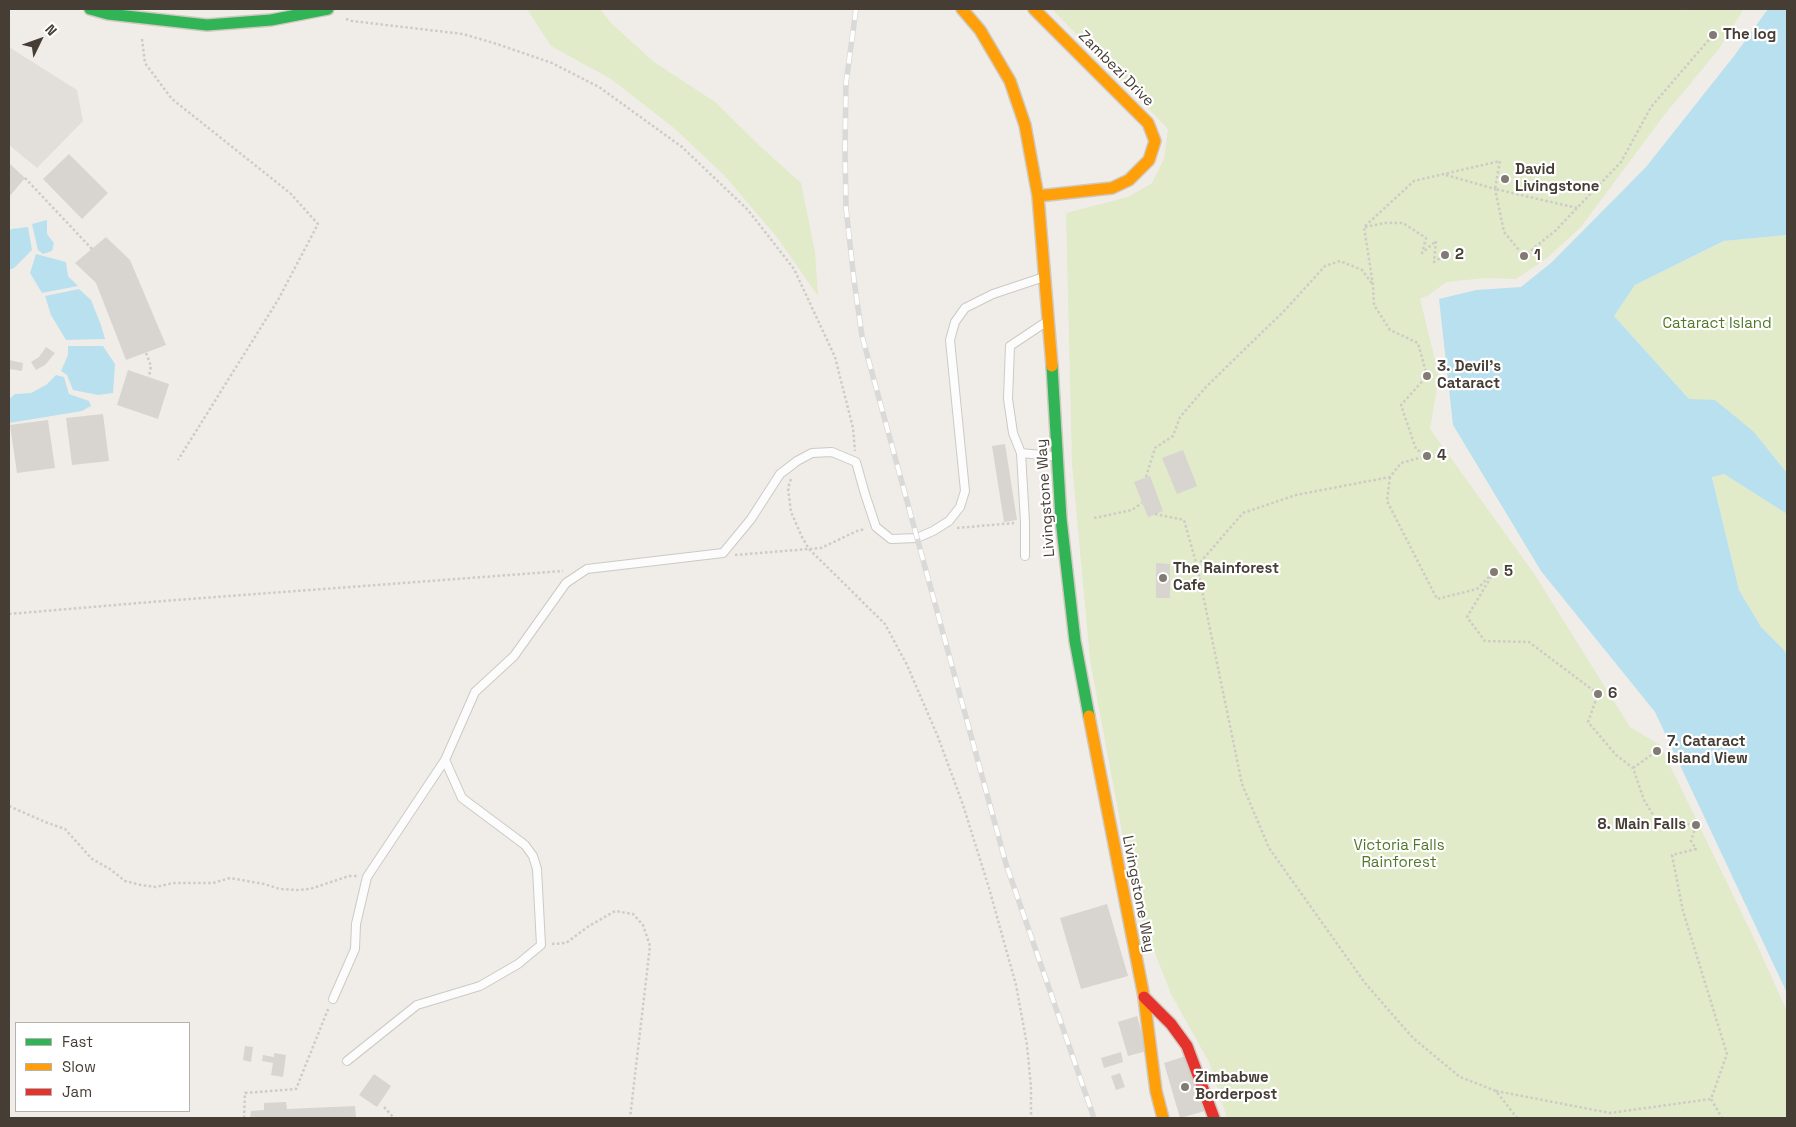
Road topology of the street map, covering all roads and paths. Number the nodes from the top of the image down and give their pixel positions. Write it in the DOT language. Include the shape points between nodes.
graph roads {
  1 [pos="90,9"];
  2 [pos="328,9"];
  3 [pos="962,9"];
  4 [pos="1034,9"];
  5 [pos="140,17"];
  6 [pos="344,18"];
  7 [pos="1713,35"];
  8 [pos="1444,174"];
  9 [pos="25,178"];
  10 [pos="1495,189"];
  11 [pos="1038,196"];
  12 [pos="1577,208"];
  13 [pos="1364,227"];
  14 [pos="92,249"];
  15 [pos="1445,255"];
  16 [pos="1045,276"];
  17 [pos="1373,285"];
  18 [pos="1049,321"];
  19 [pos="146,353"];
  20 [pos="149,377"];
  21 [pos="1021,453"];
  22 [pos="1057,456"];
  23 [pos="178,460"];
  24 [pos="797,461"];
  25 [pos="856,462"];
  26 [pos="1146,477"];
  27 [pos="1390,477"];
  28 [pos="1142,502"];
  29 [pos="1155,514"];
  30 [pos="1094,518"];
  31 [pos="1025,522"];
  32 [pos="876,527"];
  33 [pos="934,531"];
  34 [pos="809,549"];
  35 [pos="723,553"];
  36 [pos="1025,556"];
  37 [pos="1197,566"];
  38 [pos="587,569"];
  39 [pos="9,614"];
  40 [pos="1657,751"];
  41 [pos="445,760"];
  42 [pos="1633,768"];
  43 [pos="9,806"];
  44 [pos="367,877"];
  45 [pos="541,945"];
  46 [pos="1144,997"];
  47 [pos="333,999"];
  48 [pos="347,1061"];
  49 [pos="1496,1090"];
  50 [pos="1711,1099"];
  51 [pos="384,1107"];
  52 [pos="244,1118"];
  53 [pos="394,1118"];
  54 [pos="630,1118"];
  55 [pos="1031,1118"];
  56 [pos="1163,1118"];
  57 [pos="1214,1118"];
  58 [pos="1517,1118"];
  59 [pos="1722,1118"];
  1 -- 5 [label="main road"];
  2 -- 5 [label="main road" via="271,20 207,25"];
  3 -- 11 [label="main road, Livingstone Way" via="980,30 1010,81 1026,125"];
  4 -- 11 [label="main road, Zambezi Drive" via="1148,123 1154,142 1149,160 1129,180 1112,188"];
  5 -- 23 [label="path" via="145,63 172,98 290,193 318,224 278,300"];
  6 -- 25 [label="path" via="463,34 552,63 599,87 682,147 748,210 794,269 835,357 853,428"];
  7 -- 12 [label="path" via="1651,107 1621,162"];
  8 -- 10 [label="path"];
  8 -- 10 [label="path" via="1500,162"];
  8 -- 13 [label="path" via="1414,181"];
  9 -- 14 [label="path"];
  10 -- 12 [label="path"];
  10 -- 12 [label="path" via="1504,232 1524,256"];
  11 -- 16 [label="main road, Livingstone Way"];
  13 -- 15 [label="path" via="1403,223 1426,238 1422,253 1436,241 1434,262"];
  13 -- 17 [label="path"];
  16 -- 18 [label="main road, Livingstone Way"];
  16 -- 33 [label="lane" via="964,308 955,322 950,340 965,491 960,507 949,521"];
  17 -- 26 [label="path" via="1362,270 1340,261 1325,266 1180,417 1173,436 1155,448"];
  17 -- 27 [label="path" via="1374,305 1390,330 1418,344 1427,376 1401,405 1416,449 1426,456 1402,463"];
  18 -- 21 [label="lane" via="1010,346 1008,398 1013,433"];
  18 -- 22 [label="main road, Livingstone Way"];
  19 -- 20 [label="path" via="151,366"];
  21 -- 22 [label="lane"];
  21 -- 31 [label="lane"];
  22 -- 46 [label="main road, Livingstone Way" via="1075,641"];
  24 -- 25 [label="lane" via="812,453 832,452"];
  24 -- 34 [label="path" via="788,488 791,512"];
  24 -- 35 [label="lane" via="780,474"];
  25 -- 32 [label="lane"];
  27 -- 37 [label="path" via="1296,495 1243,513"];
  27 -- 42 [label="path" via="1386,501 1437,599 1478,589 1494,572 1467,617 1485,641 1529,642 1598,694 1588,722 1616,755"];
  28 -- 30 [label="path" via="1132,510"];
  29 -- 37 [label="path" via="1184,520"];
  31 -- 33 [label="path"];
  31 -- 36 [label="lane"];
  32 -- 33 [label="lane" via="891,539 917,538"];
  32 -- 34 [label="path" via="857,531 821,548"];
  34 -- 35 [label="path" via="734,556"];
  34 -- 55 [label="path" via="885,624 907,665 938,737 990,888 1016,985 1027,1045"];
  35 -- 38 [label="lane"];
  37 -- 49 [label="path" via="1242,784 1269,848 1365,983 1413,1038 1460,1077"];
  38 -- 39 [label="path"];
  38 -- 41 [label="lane" via="566,583 514,656 475,692"];
  40 -- 42 [label="path"];
  41 -- 44 [label="lane"];
  41 -- 45 [label="lane" via="462,798 525,845 533,856 537,869"];
  42 -- 50 [label="path" via="1644,800 1656,820 1696,826 1691,841 1696,849 1672,855 1683,911 1727,1054"];
  43 -- 44 [label="path" via="65,829 92,859 124,881 141,885 213,883 230,878 297,890 349,876"];
  44 -- 47 [label="lane" via="356,924 355,948"];
  45 -- 48 [label="lane" via="518,964 480,986 417,1005"];
  45 -- 54 [label="path" via="566,943 615,911 633,914 643,925 650,946"];
  46 -- 56 [label="main road, Livingstone Way"];
  46 -- 57 [label="main road" via="1187,1046"];
  47 -- 52 [label="path" via="296,1089 246,1093"];
  49 -- 50 [label="path" via="1610,1113"];
  49 -- 58 [label="path"];
  50 -- 59 [label="path"];
  51 -- 53 [label="path"];
}
